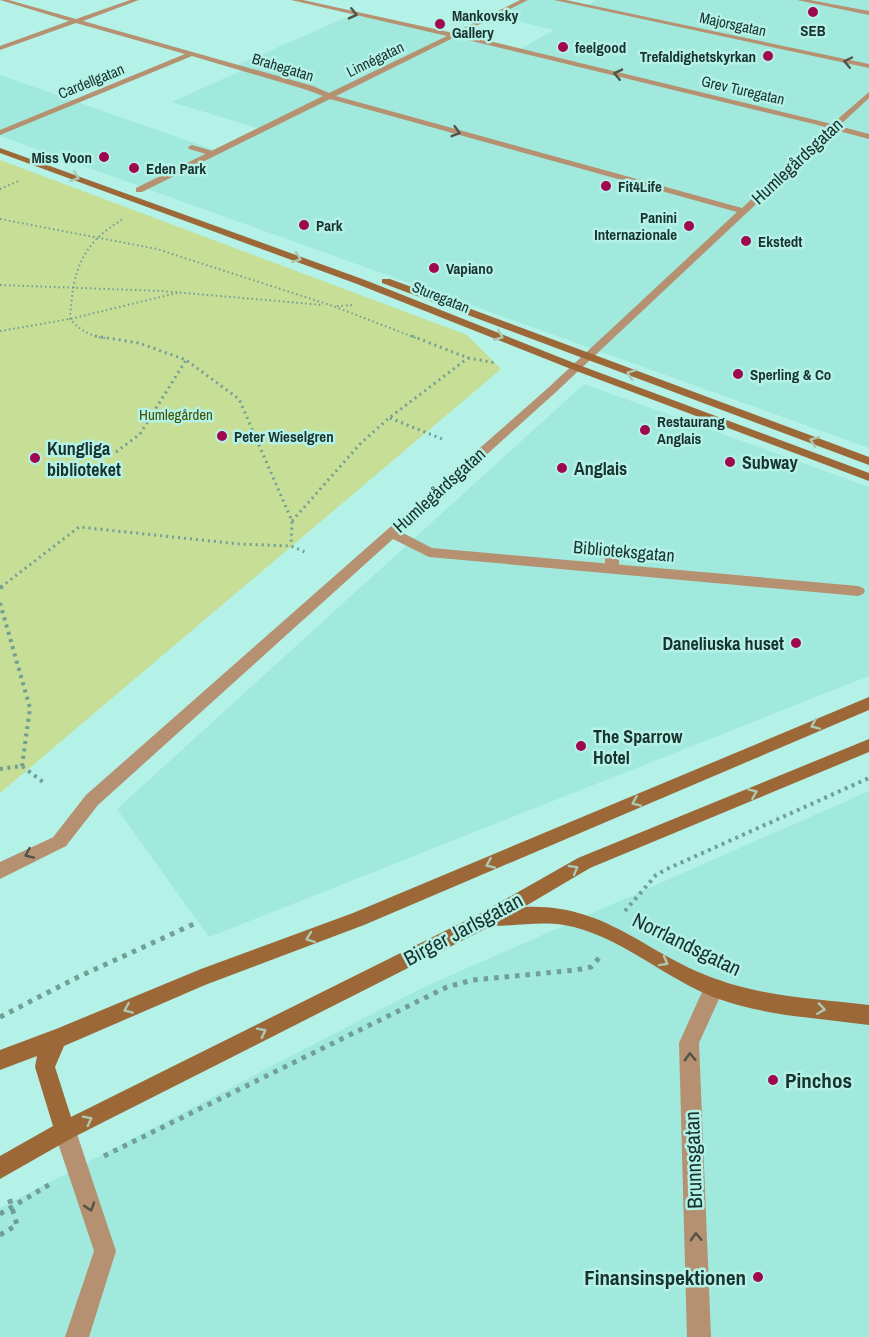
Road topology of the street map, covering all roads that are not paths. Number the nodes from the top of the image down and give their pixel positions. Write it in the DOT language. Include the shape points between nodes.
graph roads {
  1 [pos="2,0"];
  2 [pos="136,0"];
  3 [pos="294,0"];
  4 [pos="525,0"];
  5 [pos="557,0"];
  6 [pos="800,0"];
  7 [pos="869,13"];
  8 [pos="76,21"];
  9 [pos="452,36"];
  10 [pos="0,48"];
  11 [pos="192,54"];
  12 [pos="869,66"];
  13 [pos="869,94"];
  14 [pos="329,96"];
  15 [pos="833,126"];
  16 [pos="0,133"];
  17 [pos="869,137"];
  18 [pos="0,140"];
  19 [pos="18,146"];
  20 [pos="192,147"];
  21 [pos="0,150"];
  22 [pos="213,154"];
  23 [pos="57,160"];
  24 [pos="139,190"];
  25 [pos="742,211"];
  26 [pos="586,357"];
  27 [pos="575,367"];
  28 [pos="869,461"];
  29 [pos="869,477"];
  30 [pos="391,533"];
  31 [pos="858,591"];
  32 [pos="869,703"];
  33 [pos="869,745"];
  34 [pos="0,871"];
  35 [pos="487,919"];
  36 [pos="714,988"];
  37 [pos="869,1016"];
  38 [pos="57,1039"];
  39 [pos="0,1060"];
  40 [pos="64,1131"];
  41 [pos="0,1168"];
  42 [pos="77,1337"];
  43 [pos="699,1337"];
  1 -- 8 [label="street, Brahegatan"];
  2 -- 8 [label="street"];
  3 -- 9 [label="street, Grev Turegatan, one-way"];
  4 -- 9 [label="street, Linnégatan"];
  12 -- 5 [label="street, Majorsgatan, one-way"];
  6 -- 7 [label="street"];
  8 -- 10 [label="street"];
  8 -- 11 [label="street, Brahegatan"];
  9 -- 14 [label="street, Linnégatan"];
  15 -- 9 [label="street, Grev Turegatan, one-way"];
  11 -- 14 [label="street, Brahegatan"];
  11 -- 16 [label="street, Cardellgatan"];
  13 -- 15 [label="street, Humlegårdsgatan"];
  14 -- 22 [label="street, Linnégatan"];
  14 -- 25 [label="street, Brahegatan, one-way" via="658,184"];
  15 -- 17 [label="street, Grev Turegatan"];
  15 -- 25 [label="street, Humlegårdsgatan"];
  18 -- 19 [label="street"];
  20 -- 22 [label="street"];
  21 -- 27 [label="street, Sturegatan, one-way" via="361,282"];
  22 -- 24 [label="street, Linnégatan"];
  23 -- 24 [label="street, Sturegatan"];
  24 -- 26 [label="street, Sturegatan"];
  25 -- 26 [label="street, Humlegårdsgatan"];
  26 -- 27 [label="street, Humlegårdsgatan"];
  28 -- 26 [label="street, Sturegatan, one-way"];
  27 -- 29 [label="street, Sturegatan"];
  27 -- 30 [label="street, Humlegårdsgatan"];
  30 -- 31 [label="street, Biblioteksgatan" via="429,552 612,561"];
  30 -- 34 [label="street, Humlegårdsgatan, one-way" via="92,800 60,841"];
  32 -- 38 [label="street, one-way" via="358,920 201,978"];
  35 -- 33 [label="street, Birger Jarlsgatan, one-way" via="584,863"];
  35 -- 36 [label="street, Norrlandsgatan, one-way" via="532,915 579,921"];
  40 -- 35 [label="street, Birger Jarlsgatan, one-way"];
  36 -- 37 [label="street, Norrlandsgatan, one-way" via="752,999"];
  43 -- 36 [label="street, Brunnsgatan, one-way" via="689,1043"];
  38 -- 39 [label="street"];
  38 -- 40 [label="street" via="45,1067"];
  40 -- 41 [label="street, Birger Jarlsgatan"];
  40 -- 42 [label="street, one-way" via="105,1251"];
}
